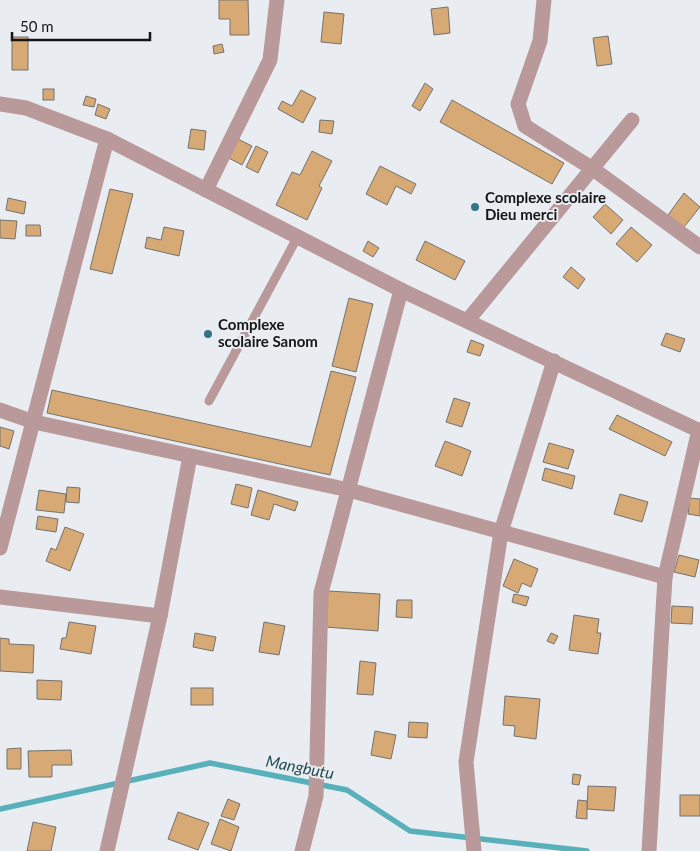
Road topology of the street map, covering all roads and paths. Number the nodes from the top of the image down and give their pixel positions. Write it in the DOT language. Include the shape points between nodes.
graph roads {
  1 [pos="277,0"];
  2 [pos="544,0"];
  3 [pos="0,104"];
  4 [pos="632,120"];
  5 [pos="107,138"];
  6 [pos="593,169"];
  7 [pos="206,190"];
  8 [pos="298,236"];
  9 [pos="700,247"];
  10 [pos="401,290"];
  11 [pos="468,320"];
  12 [pos="554,361"];
  13 [pos="209,401"];
  14 [pos="0,410"];
  15 [pos="34,422"];
  16 [pos="699,430"];
  17 [pos="190,456"];
  18 [pos="349,490"];
  19 [pos="501,532"];
  20 [pos="0,548"];
  21 [pos="665,577"];
  22 [pos="0,597"];
  23 [pos="160,616"];
  24 [pos="107,851"];
  25 [pos="302,851"];
  26 [pos="474,851"];
  27 [pos="649,851"];
  1 -- 7 [label="street" via="270,60"];
  2 -- 6 [label="street" via="540,41 518,104 525,126"];
  3 -- 5 [label="street" via="26,108"];
  4 -- 6 [label="street"];
  5 -- 7 [label="street"];
  5 -- 15 [label="street"];
  6 -- 9 [label="street"];
  6 -- 11 [label="street"];
  7 -- 8 [label="street"];
  8 -- 10 [label="street"];
  8 -- 13 [label="lane"];
  10 -- 11 [label="street"];
  10 -- 18 [label="street"];
  11 -- 12 [label="street"];
  12 -- 16 [label="street"];
  12 -- 19 [label="street"];
  14 -- 15 [label="street"];
  15 -- 17 [label="street"];
  15 -- 20 [label="street"];
  16 -- 21 [label="street"];
  17 -- 18 [label="street"];
  17 -- 23 [label="street"];
  18 -- 19 [label="street"];
  18 -- 25 [label="street" via="321,593 316,796"];
  19 -- 21 [label="street"];
  19 -- 26 [label="street" via="466,762"];
  21 -- 27 [label="street"];
  22 -- 23 [label="street"];
  23 -- 24 [label="street"];
}
